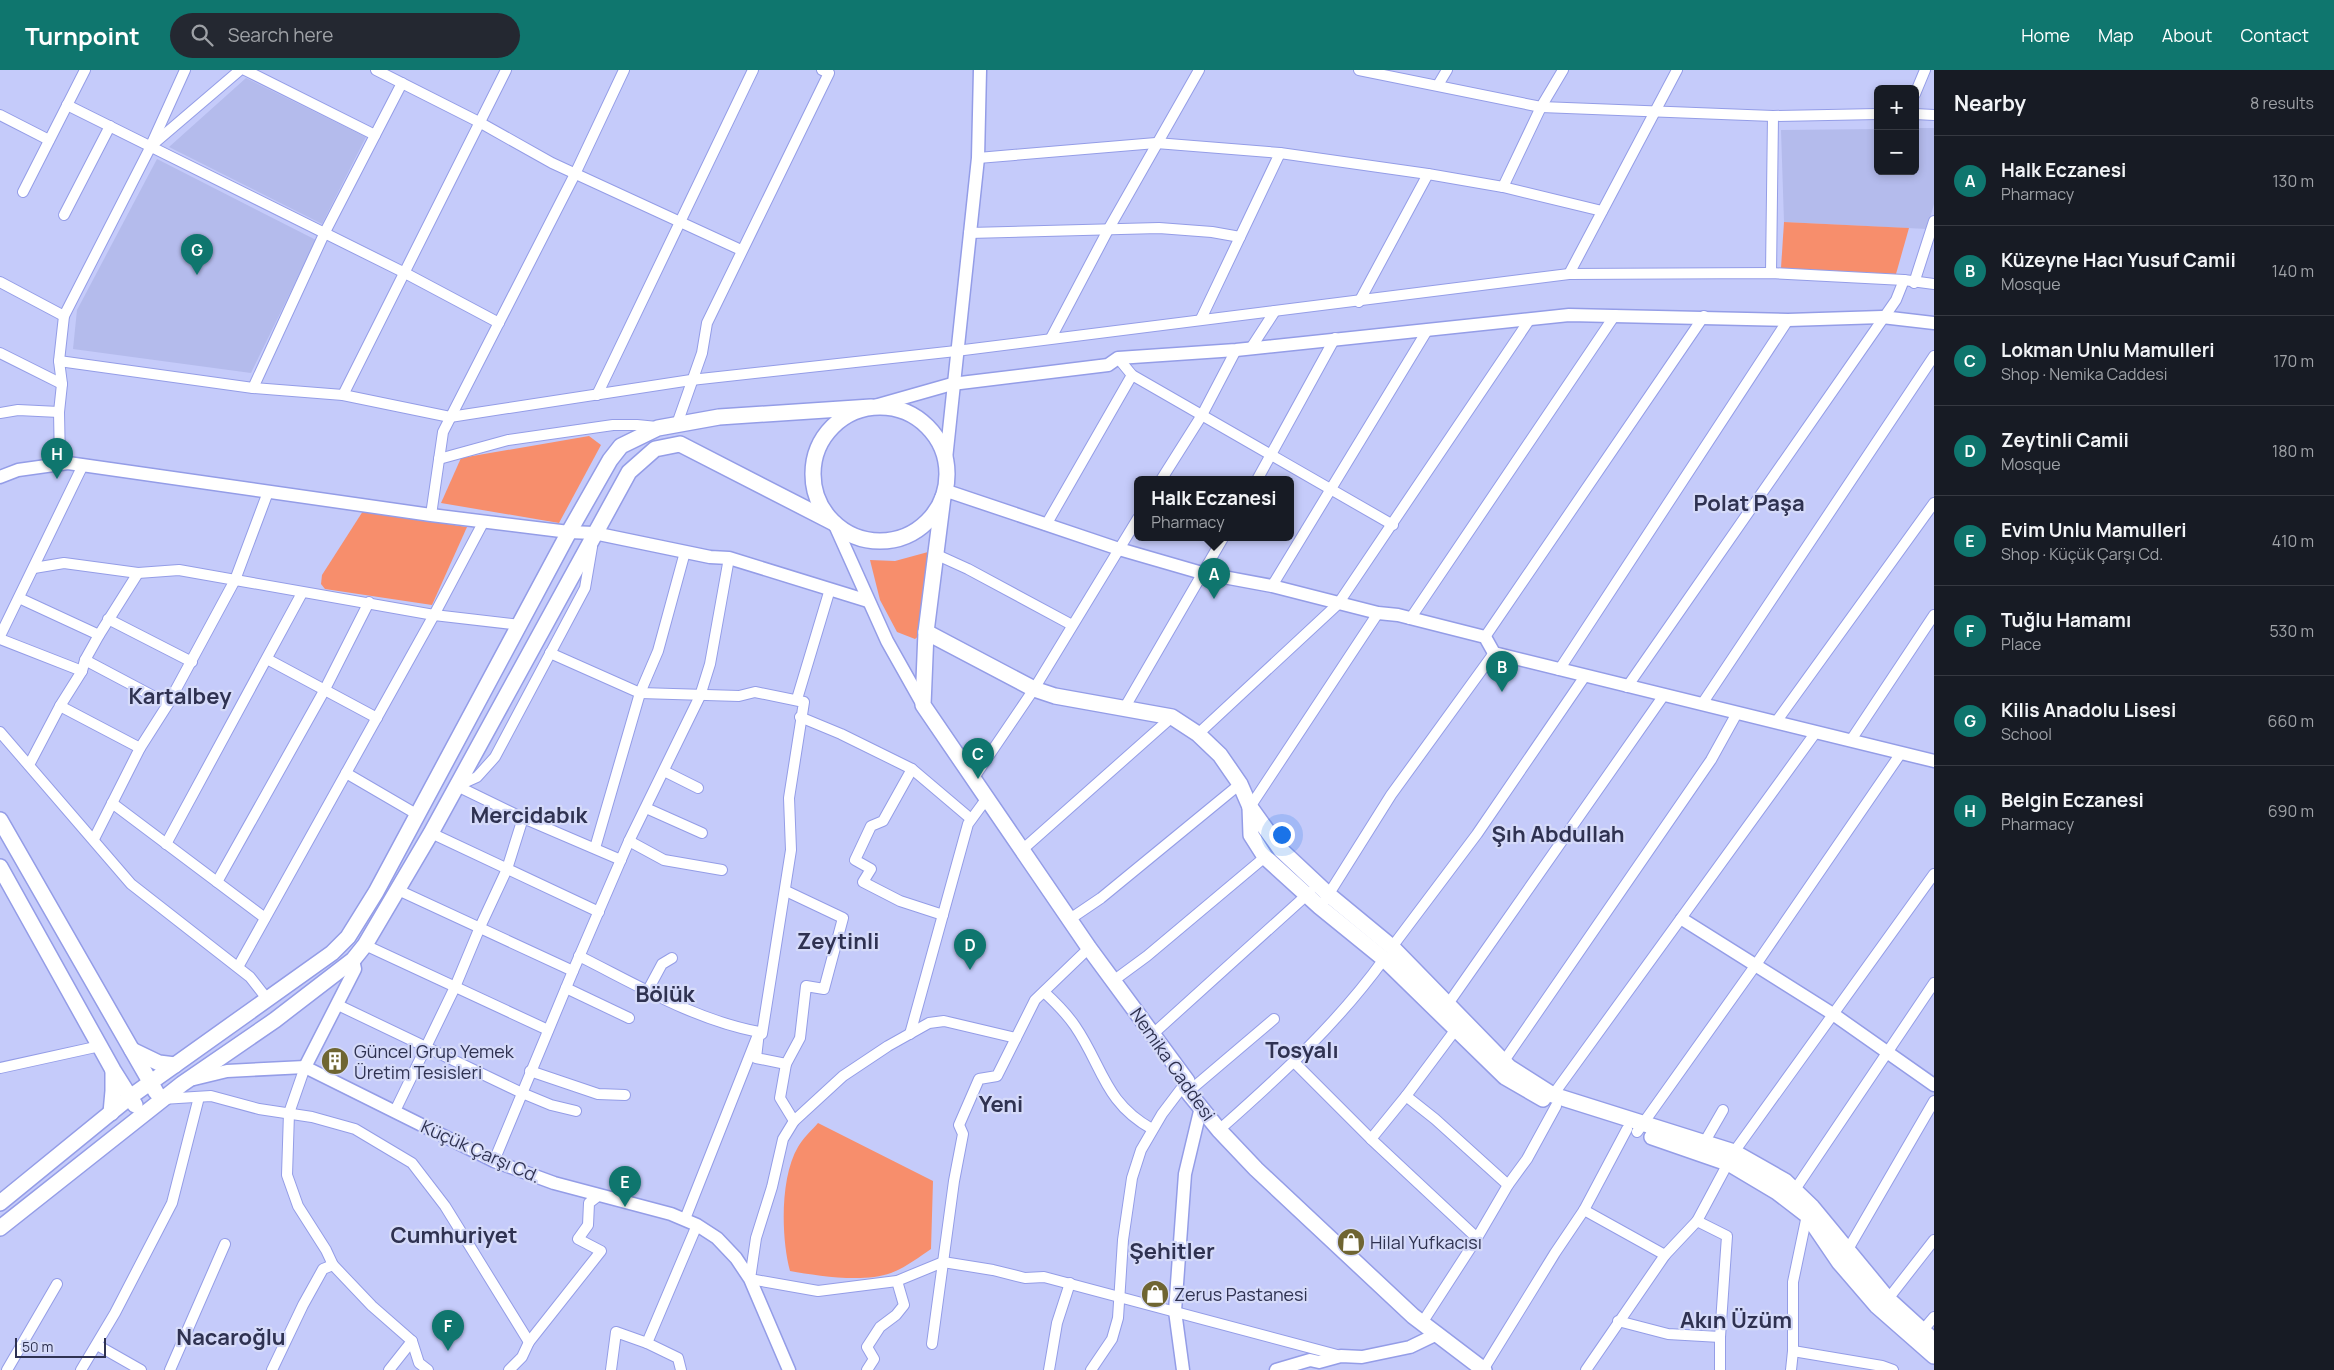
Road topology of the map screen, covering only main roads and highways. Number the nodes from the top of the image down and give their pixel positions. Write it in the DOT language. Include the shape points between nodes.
graph roads {
  1 [pos="871,407"];
  2 [pos="943,494"];
  3 [pos="834,523"];
  4 [pos="926,632"];
  5 [pos="1250,807"];
  6 [pos="0,820"];
  7 [pos="0,867"];
  8 [pos="1388,953"];
  9 [pos="132,1050"];
  10 [pos="175,1065"];
  11 [pos="113,1070"];
  12 [pos="150,1084"];
  13 [pos="130,1097"];
  14 [pos="161,1099"];
  15 [pos="1555,1100"];
  16 [pos="111,1113"];
  17 [pos="142,1114"];
  18 [pos="1636,1128"];
  19 [pos="1732,1158"];
  20 [pos="1791,1195"];
  21 [pos="0,1203"];
  22 [pos="0,1228"];
  23 [pos="1934,1341"];
  24 [pos="1934,1356"];
  25 [pos="1483,1370"];
  1 -- 2 [label="main road" via="893,408 911,414 927,426 939,441 946,459 947,478"];
  1 -- 3 [label="main road" via="850,413 833,426 820,444 813,464 814,486 821,506"];
  1 -- 10 [label="main road" via="679,419 621,446 569,532 376,892 348,937 332,953"];
  2 -- 3 [label="main road" via="932,516 915,531 895,539 866,539 852,535"];
  2 -- 4 [label="main road"];
  3 -- 14 [label="main road" via="680,444 655,449 629,472 431,833 365,945 353,960 275,1020"];
  4 -- 5 [label="main road" via="1034,689 1055,696 1172,717 1198,734 1220,755 1240,784"];
  4 -- 25 [label="main road, Nemika Caddesi" via="923,705 1089,948 1154,1033 1219,1130 1256,1169 1422,1323"];
  5 -- 8 [label="main road" via="1281,850"];
  5 -- 8 [label="main road" via="1251,835 1265,857 1320,908"];
  6 -- 9 [label="main road"];
  7 -- 11 [label="main road"];
  8 -- 15 [label="main road" via="1448,1004 1509,1066"];
  8 -- 15 [label="main road" via="1456,1029 1505,1077"];
  9 -- 10 [label="main road" via="158,1063"];
  9 -- 12 [label="main road"];
  10 -- 12 [label="main road"];
  11 -- 13 [label="main road"];
  11 -- 16 [label="main road"];
  12 -- 13 [label="main road"];
  12 -- 14 [label="main road"];
  13 -- 16 [label="main road"];
  13 -- 17 [label="main road"];
  14 -- 17 [label="main road"];
  15 -- 18 [label="main road"];
  16 -- 21 [label="main road"];
  17 -- 22 [label="main road"];
  18 -- 19 [label="main road"];
  18 -- 19 [label="main road" via="1704,1143"];
  19 -- 20 [label="main road" via="1777,1192"];
  20 -- 23 [label="main road" via="1812,1207 1888,1299"];
  20 -- 24 [label="main road" via="1839,1262 1877,1306"];
}
